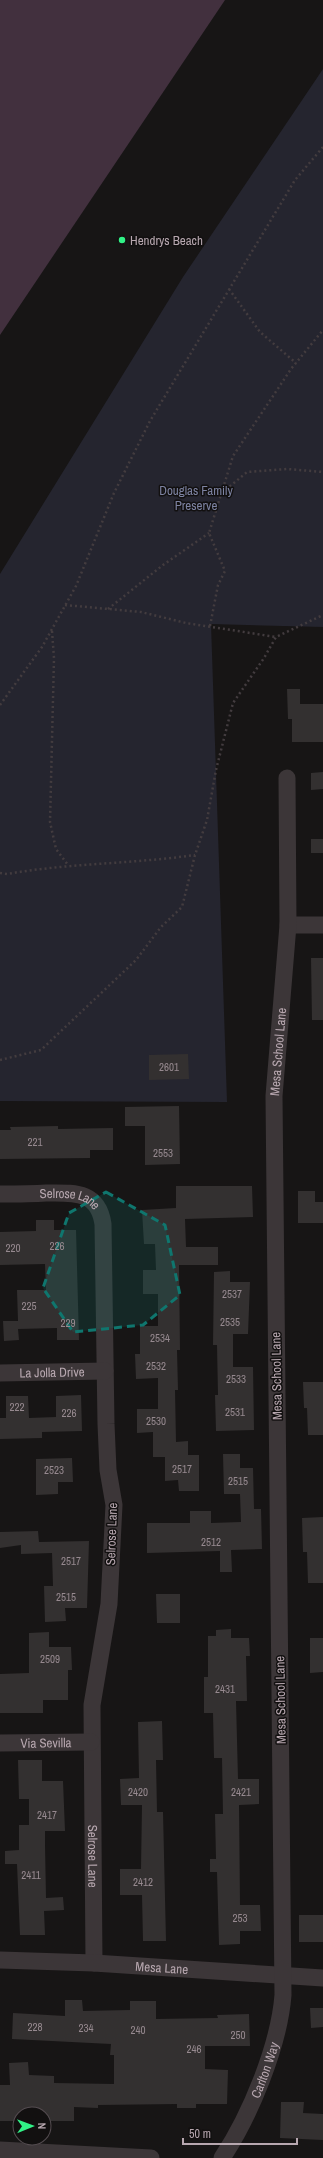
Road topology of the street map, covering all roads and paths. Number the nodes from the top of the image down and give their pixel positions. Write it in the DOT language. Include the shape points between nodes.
graph roads {
  1 [pos="323,147"];
  2 [pos="229,289"];
  3 [pos="323,330"];
  4 [pos="296,363"];
  5 [pos="323,472"];
  6 [pos="222,493"];
  7 [pos="209,533"];
  8 [pos="65,605"];
  9 [pos="108,610"];
  10 [pos="323,615"];
  11 [pos="210,626"];
  12 [pos="52,629"];
  13 [pos="276,637"];
  14 [pos="0,705"];
  15 [pos="287,778"];
  16 [pos="195,855"];
  17 [pos="68,865"];
  18 [pos="0,873"];
  19 [pos="288,924"];
  20 [pos="323,925"];
  21 [pos="0,1060"];
  22 [pos="0,1194"];
  23 [pos="105,1371"];
  24 [pos="0,1372"];
  25 [pos="91,1742"];
  26 [pos="0,1743"];
  27 [pos="0,1960"];
  28 [pos="94,1963"];
  29 [pos="282,1974"];
  30 [pos="323,1978"];
  31 [pos="0,2150"];
  32 [pos="152,2158"];
  33 [pos="222,2158"];
  1 -- 2 [label="path" via="295,180"];
  2 -- 4 [label="path" via="260,332"];
  2 -- 8 [label="path" via="150,421 114,493 76,586"];
  3 -- 4 [label="path"];
  4 -- 6 [label="path" via="233,456"];
  5 -- 6 [label="path" via="287,469 247,472"];
  6 -- 7 [label="path"];
  7 -- 9 [label="path"];
  7 -- 11 [label="path" via="225,571 218,585"];
  8 -- 9 [label="path"];
  8 -- 12 [label="path"];
  9 -- 11 [label="path" via="141,612"];
  10 -- 13 [label="path"];
  11 -- 13 [label="path"];
  12 -- 14 [label="path"];
  12 -- 17 [label="path" via="54,658 50,822 56,849"];
  13 -- 16 [label="path" via="233,703 216,770 207,820"];
  15 -- 19 [label="street, Mesa School Lane"];
  16 -- 17 [label="path" via="152,861"];
  16 -- 21 [label="path" via="182,907 161,927 136,960 41,1050"];
  17 -- 18 [label="path"];
  19 -- 20 [label="street"];
  19 -- 29 [label="street, Mesa School Lane" via="274,1096"];
  22 -- 23 [label="street, Selrose Lane" via="79,1194 98,1208 103,1224"];
  23 -- 24 [label="street, La Jolla Drive"];
  23 -- 25 [label="street, Selrose Lane" via="108,1470 114,1505 109,1604 92,1705"];
  25 -- 26 [label="street, Via Sevilla"];
  25 -- 28 [label="street, Selrose Lane"];
  27 -- 28 [label="street, Mesa Lane"];
  28 -- 29 [label="street, Mesa Lane"];
  29 -- 30 [label="street, Mesa Lane"];
  29 -- 33 [label="street, Carlton Way" via="282,2008 267,2063 247,2113"];
  31 -- 32 [label="street"];
}
